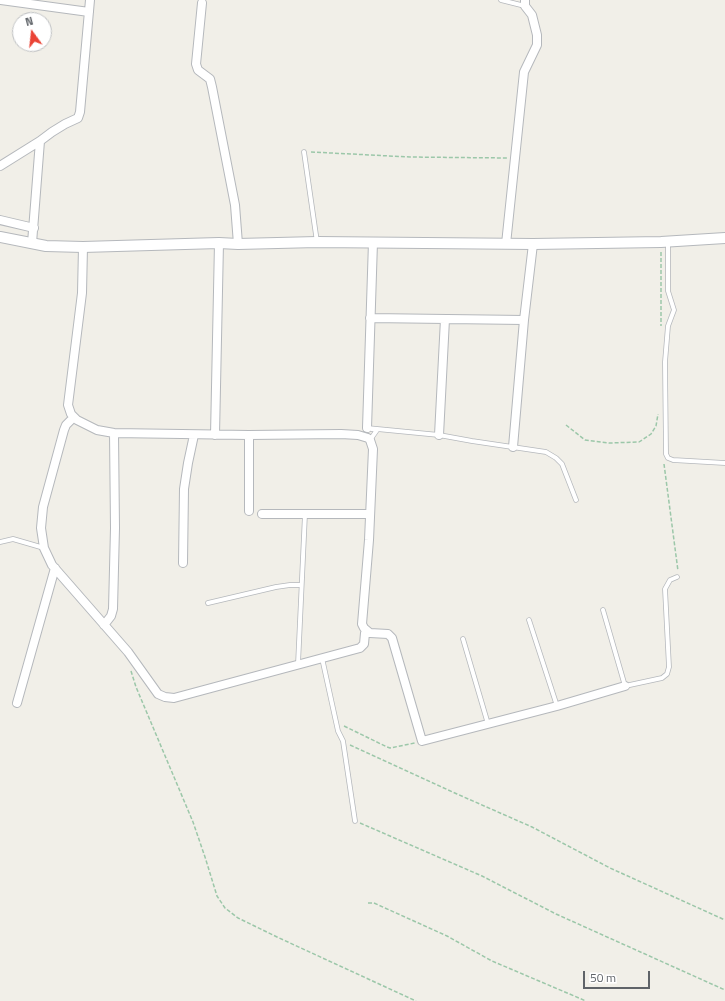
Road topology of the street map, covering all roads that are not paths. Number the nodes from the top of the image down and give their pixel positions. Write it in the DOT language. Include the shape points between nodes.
graph roads {
  1 [pos="1,0"];
  2 [pos="90,0"];
  3 [pos="500,0"];
  4 [pos="202,3"];
  5 [pos="525,3"];
  6 [pos="89,12"];
  7 [pos="40,141"];
  8 [pos="304,152"];
  9 [pos="0,166"];
  10 [pos="0,220"];
  11 [pos="34,228"];
  12 [pos="0,237"];
  13 [pos="725,238"];
  14 [pos="317,242"];
  15 [pos="373,242"];
  16 [pos="664,242"];
  17 [pos="32,243"];
  18 [pos="219,243"];
  19 [pos="238,244"];
  20 [pos="506,244"];
  21 [pos="533,244"];
  22 [pos="83,246"];
  23 [pos="370,318"];
  24 [pos="445,319"];
  25 [pos="524,320"];
  26 [pos="74,417"];
  27 [pos="368,428"];
  28 [pos="114,433"];
  29 [pos="194,435"];
  30 [pos="215,435"];
  31 [pos="250,435"];
  32 [pos="439,435"];
  33 [pos="370,440"];
  34 [pos="513,447"];
  35 [pos="725,463"];
  36 [pos="576,500"];
  37 [pos="249,511"];
  38 [pos="262,514"];
  39 [pos="305,514"];
  40 [pos="370,514"];
  41 [pos="0,542"];
  42 [pos="44,548"];
  43 [pos="183,563"];
  44 [pos="55,568"];
  45 [pos="677,577"];
  46 [pos="301,585"];
  47 [pos="208,604"];
  48 [pos="603,610"];
  49 [pos="530,620"];
  50 [pos="104,625"];
  51 [pos="366,631"];
  52 [pos="463,639"];
  53 [pos="322,658"];
  54 [pos="298,665"];
  55 [pos="624,686"];
  56 [pos="17,703"];
  57 [pos="557,706"];
  58 [pos="488,724"];
  59 [pos="354,821"];
  1 -- 6 [label="street"];
  2 -- 6 [label="street"];
  3 -- 5 [label="lane"];
  4 -- 19 [label="street" via="196,64 198,70 210,79 212,86 235,205"];
  5 -- 20 [label="street" via="532,15 537,45 524,72"];
  6 -- 7 [label="street" via="78,118"];
  7 -- 9 [label="street"];
  7 -- 11 [label="street"];
  8 -- 14 [label="lane"];
  10 -- 11 [label="street"];
  11 -- 17 [label="street"];
  12 -- 17 [label="street"];
  13 -- 16 [label="street"];
  14 -- 15 [label="street"];
  14 -- 19 [label="street"];
  15 -- 20 [label="street"];
  15 -- 23 [label="street"];
  16 -- 21 [label="street"];
  16 -- 35 [label="lane" via="668,291 674,310 668,326 665,362 665,452 673,460"];
  17 -- 22 [label="street" via="46,246"];
  18 -- 19 [label="street"];
  18 -- 22 [label="street"];
  18 -- 30 [label="street"];
  20 -- 21 [label="street"];
  21 -- 25 [label="street"];
  22 -- 26 [label="street" via="82,293 68,400 69,409"];
  23 -- 24 [label="street"];
  23 -- 27 [label="street"];
  24 -- 25 [label="street"];
  24 -- 32 [label="street"];
  25 -- 34 [label="street"];
  26 -- 28 [label="street" via="89,426"];
  26 -- 42 [label="street" via="64,430 43,507 41,528"];
  27 -- 32 [label="lane"];
  27 -- 33 [label="lane" via="377,430"];
  28 -- 29 [label="street"];
  28 -- 50 [label="street" via="113,609"];
  29 -- 30 [label="street"];
  29 -- 43 [label="street" via="184,489"];
  30 -- 31 [label="street"];
  31 -- 33 [label="street" via="341,434 358,435"];
  31 -- 37 [label="street"];
  32 -- 34 [label="lane"];
  33 -- 40 [label="street"];
  34 -- 36 [label="lane" via="546,452 556,458 564,468"];
  38 -- 39 [label="street"];
  39 -- 40 [label="street"];
  39 -- 46 [label="lane"];
  40 -- 51 [label="street" via="362,624"];
  41 -- 42 [label="lane" via="13,539"];
  42 -- 44 [label="street"];
  44 -- 50 [label="street"];
  44 -- 56 [label="street"];
  45 -- 55 [label="lane" via="670,580 664,592 668,671 659,679"];
  46 -- 47 [label="lane" via="276,587"];
  46 -- 54 [label="lane"];
  48 -- 55 [label="lane"];
  49 -- 57 [label="lane"];
  50 -- 54 [label="street" via="128,652 158,694 170,698"];
  51 -- 53 [label="street" via="364,644 360,648"];
  51 -- 58 [label="street" via="388,634 392,638 422,741"];
  52 -- 58 [label="lane"];
  53 -- 54 [label="street"];
  53 -- 59 [label="lane" via="342,741"];
  55 -- 57 [label="street"];
  57 -- 58 [label="street"];
}
